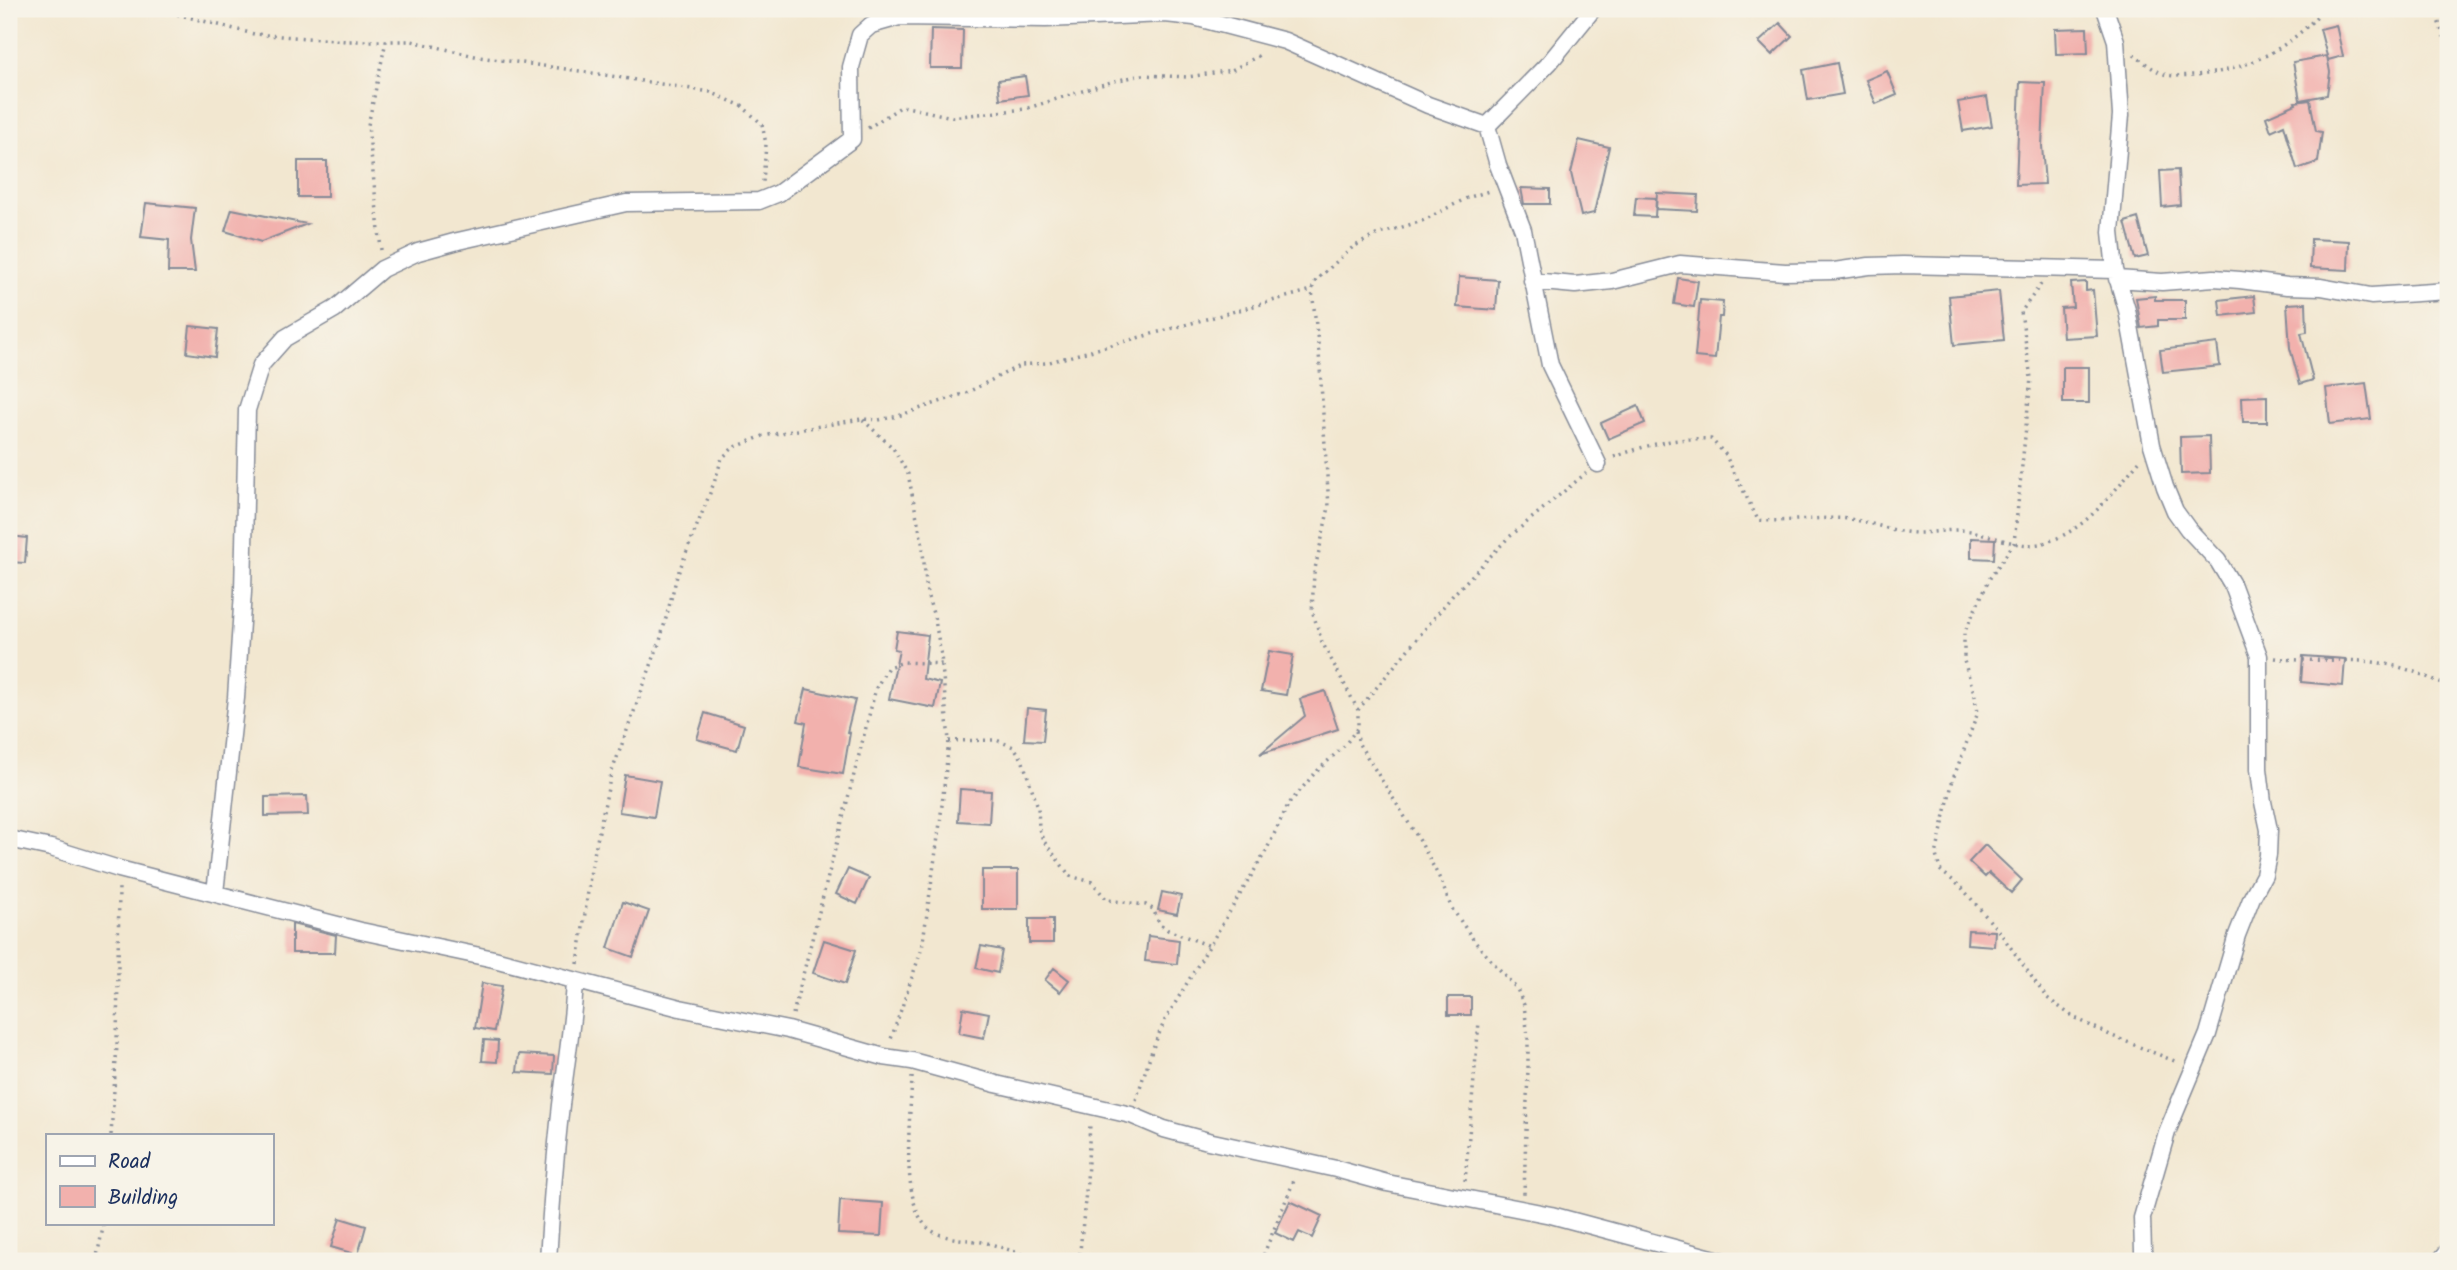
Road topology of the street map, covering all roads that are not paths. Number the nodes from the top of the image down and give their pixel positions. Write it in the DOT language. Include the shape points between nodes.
graph roads {
  1 [pos="1593,9"];
  2 [pos="2105,9"];
  3 [pos="1191,13"];
  4 [pos="1487,126"];
  5 [pos="2116,274"];
  6 [pos="1532,281"];
  7 [pos="2448,291"];
  8 [pos="1598,464"];
  9 [pos="9,839"];
  10 [pos="215,893"];
  11 [pos="575,982"];
  12 [pos="2448,1251"];
  13 [pos="548,1261"];
  14 [pos="1723,1261"];
  15 [pos="2146,1261"];
  16 [pos="2440,1261"];
  1 -- 4 [label="street" via="1550,62"];
  2 -- 5 [label="street" via="2116,41 2121,116 2111,232"];
  3 -- 4 [label="street" via="1285,41 1428,106"];
  3 -- 10 [label="street" via="1046,19 900,18 871,25 859,35 851,67 852,139 779,193 759,201 626,204 418,252 382,269 335,309 285,338 261,365 247,410 236,698"];
  4 -- 6 [label="street" via="1523,230"];
  5 -- 6 [label="street" via="2054,267 1903,265 1785,272 1680,264 1612,281 1575,285"];
  5 -- 7 [label="street" via="2162,282 2240,280 2371,296"];
  5 -- 15 [label="street" via="2165,488 2175,511 2234,586 2259,656 2259,769 2269,830 2264,875 2237,935 2208,1034 2167,1132 2142,1218"];
  6 -- 8 [label="street" via="1550,365"];
  9 -- 10 [label="street"];
  10 -- 11 [label="street"];
  11 -- 13 [label="street"];
  11 -- 14 [label="street" via="912,1060 1301,1163 1523,1210"];
  12 -- 16 [label="street"];
}
